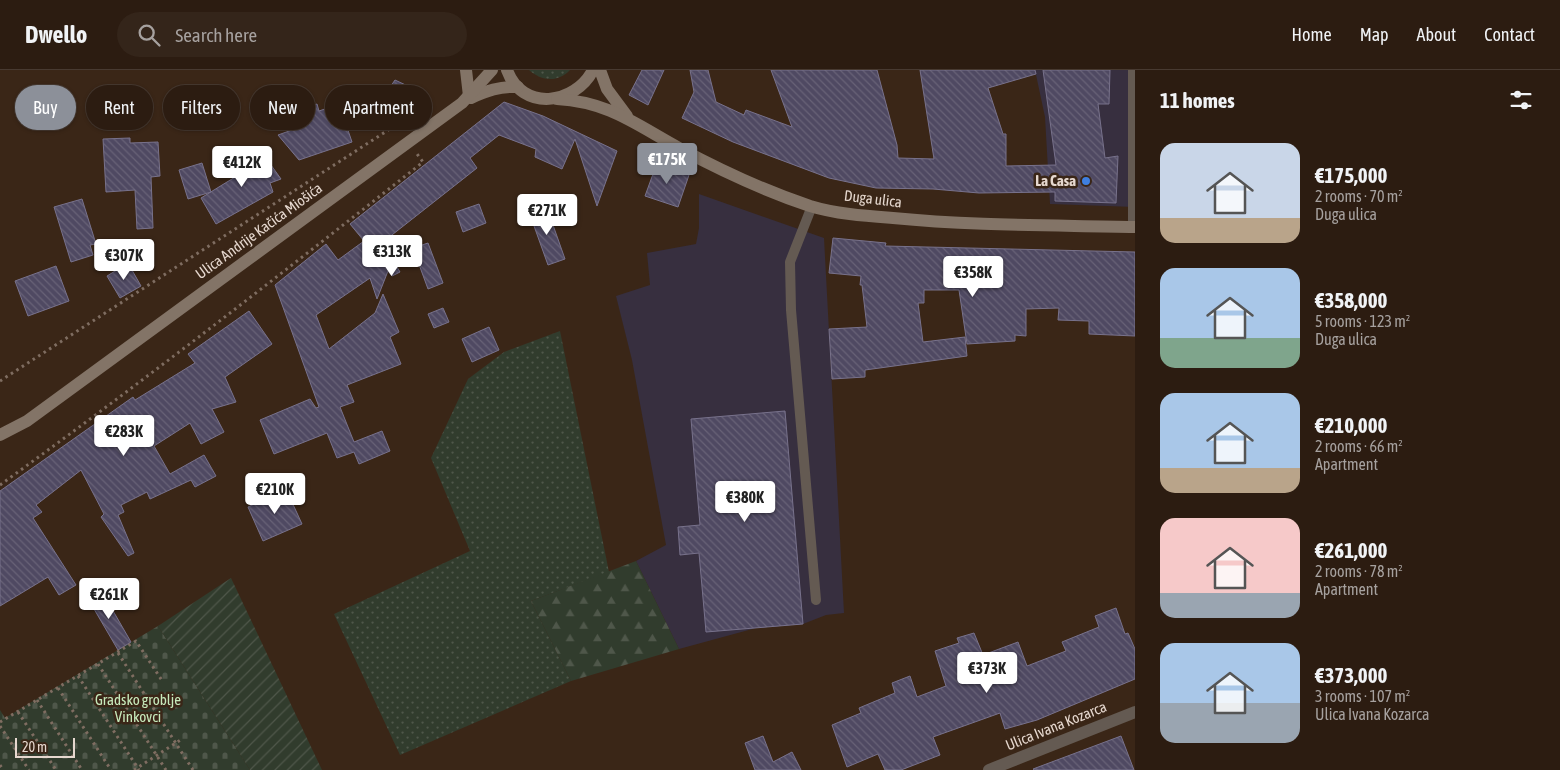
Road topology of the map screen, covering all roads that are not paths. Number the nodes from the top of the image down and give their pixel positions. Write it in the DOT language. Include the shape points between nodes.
graph roads {
  1 [pos="466,70"];
  2 [pos="492,70"];
  3 [pos="593,70"];
  4 [pos="600,70"];
  5 [pos="1133,70"];
  6 [pos="506,72"];
  7 [pos="518,87"];
  8 [pos="557,99"];
  9 [pos="465,100"];
  10 [pos="629,118"];
  11 [pos="812,206"];
  12 [pos="1134,227"];
  13 [pos="0,436"];
  14 [pos="816,600"];
  15 [pos="1135,712"];
  16 [pos="989,770"];
  1 -- 9 [label="main road"];
  2 -- 9 [label="main road, Ulica Andrije Kačića Miošića"];
  3 -- 8 [label="main road" via="572,94"];
  4 -- 10 [label="main road, Duga ulica" via="607,89"];
  5 -- 12 [label="lane"];
  6 -- 7 [label="main road, Duga ulica"];
  7 -- 8 [label="main road, Duga ulica" via="530,95"];
  7 -- 9 [label="main road, Ulica Andrije Kačića Miošića" via="504,86"];
  8 -- 10 [label="main road, Duga ulica" via="588,102"];
  9 -- 13 [label="main road, Ulica Andrije Kačića Miošića" via="35,415"];
  10 -- 11 [label="main road, Duga ulica" via="679,148"];
  11 -- 12 [label="main road, Duga ulica" via="928,222"];
  11 -- 14 [label="lane" via="790,262 791,310"];
  15 -- 16 [label="street, Ulica Ivana Kozarca"];
}
